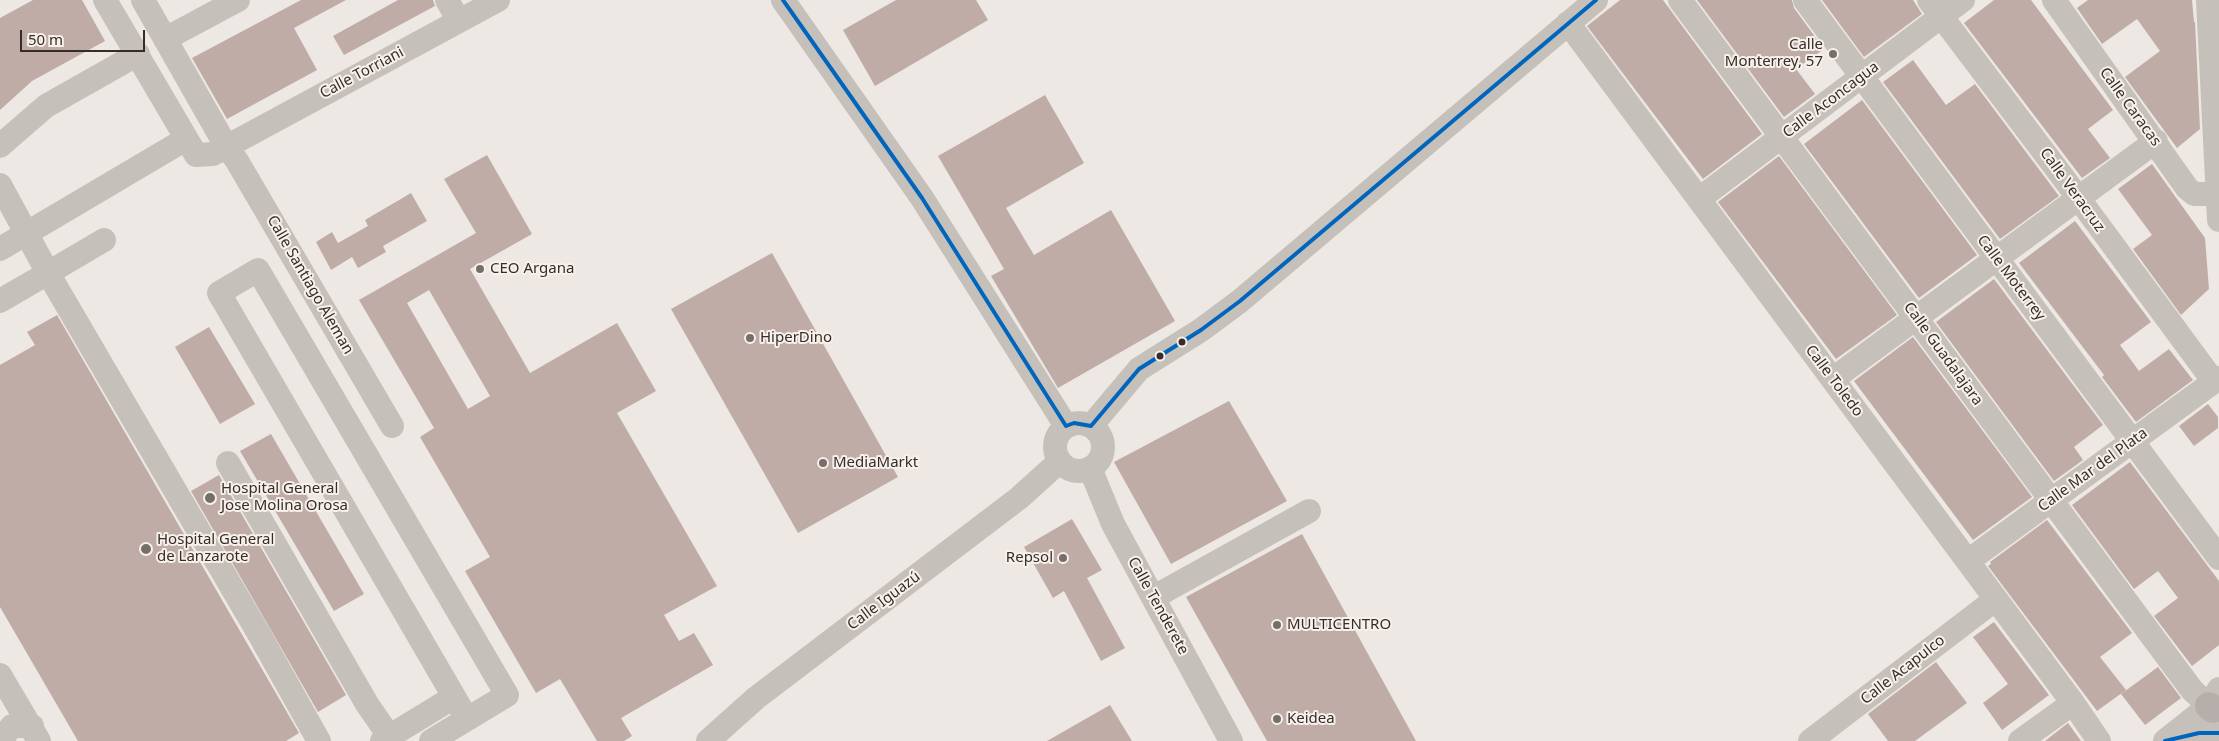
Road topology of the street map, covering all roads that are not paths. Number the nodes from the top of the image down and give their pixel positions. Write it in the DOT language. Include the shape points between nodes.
graph roads {
  1 [pos="105,0"];
  2 [pos="144,0"];
  3 [pos="238,0"];
  4 [pos="447,0"];
  5 [pos="498,0"];
  6 [pos="783,0"];
  7 [pos="1596,0"];
  8 [pos="1680,0"];
  9 [pos="1805,0"];
  10 [pos="1963,0"];
  11 [pos="2208,0"];
  12 [pos="2059,2"];
  13 [pos="1936,8"];
  14 [pos="459,22"];
  15 [pos="1568,23"];
  16 [pos="165,39"];
  17 [pos="138,54"];
  18 [pos="1862,76"];
  19 [pos="1782,136"];
  20 [pos="186,139"];
  21 [pos="2156,141"];
  22 [pos="0,146"];
  23 [pos="226,146"];
  24 [pos="0,186"];
  25 [pos="2218,194"];
  26 [pos="2078,198"];
  27 [pos="1699,199"];
  28 [pos="2219,220"];
  29 [pos="27,233"];
  30 [pos="104,240"];
  31 [pos="0,249"];
  32 [pos="1997,258"];
  33 [pos="48,272"];
  34 [pos="0,301"];
  35 [pos="1916,317"];
  36 [pos="1833,379"];
  37 [pos="2217,380"];
  38 [pos="392,426"];
  39 [pos="1066,426"];
  40 [pos="1091,426"];
  41 [pos="2133,441"];
  42 [pos="1060,462"];
  43 [pos="228,464"];
  44 [pos="1090,468"];
  45 [pos="2052,500"];
  46 [pos="1308,511"];
  47 [pos="2219,556"];
  48 [pos="1968,561"];
  49 [pos="1154,598"];
  50 [pos="1996,598"];
  51 [pos="0,675"];
  52 [pos="454,697"];
  53 [pos="2073,703"];
  54 [pos="2216,712"];
  55 [pos="467,719"];
  56 [pos="35,733"];
  57 [pos="386,739"];
  58 [pos="2166,740"];
  59 [pos="4,741"];
  60 [pos="319,741"];
  61 [pos="432,741"];
  62 [pos="708,741"];
  63 [pos="1231,741"];
  64 [pos="1810,741"];
  65 [pos="2020,741"];
  66 [pos="2099,741"];
  1 -- 17 [label="street"];
  2 -- 16 [label="street, Calle Santiago Aleman"];
  3 -- 16 [label="street"];
  4 -- 14 [label="street"];
  5 -- 14 [label="street, Calle Torriani"];
  6 -- 39 [label="street" via="922,198"];
  7 -- 15 [label="street"];
  8 -- 19 [label="street, Calle Guadalajara"];
  9 -- 18 [label="street, Calle Moterrey"];
  10 -- 13 [label="street, Calle Aconcagua"];
  11 -- 25 [label="street"];
  12 -- 21 [label="street, Calle Caracas"];
  13 -- 18 [label="street, Calle Aconcagua"];
  13 -- 26 [label="street, Calle Veracruz"];
  14 -- 23 [label="street, Calle Torriani"];
  15 -- 27 [label="street, Calle Toledo"];
  15 -- 40 [label="street" via="1240,301 1139,369"];
  16 -- 23 [label="street, Calle Santiago Aleman"];
  17 -- 20 [label="street"];
  17 -- 22 [label="street" via="46,106"];
  18 -- 19 [label="street, Calle Aconcagua"];
  18 -- 32 [label="street, Calle Moterrey"];
  19 -- 27 [label="street, Calle Aconcagua"];
  19 -- 35 [label="street, Calle Guadalajara"];
  20 -- 23 [label="street" via="196,155 213,154"];
  20 -- 29 [label="street"];
  21 -- 25 [label="street, Calle Caracas" via="2194,194"];
  21 -- 26 [label="street"];
  23 -- 38 [label="street, Calle Santiago Aleman"];
  24 -- 29 [label="street"];
  25 -- 28 [label="street"];
  26 -- 32 [label="street"];
  26 -- 37 [label="street, Calle Veracruz"];
  27 -- 36 [label="street, Calle Toledo"];
  29 -- 31 [label="street"];
  29 -- 33 [label="street"];
  30 -- 33 [label="street"];
  32 -- 35 [label="street"];
  32 -- 41 [label="street, Calle Moterrey"];
  33 -- 34 [label="street"];
  33 -- 60 [label="street"];
  35 -- 36 [label="street"];
  35 -- 45 [label="street, Calle Guadalajara"];
  36 -- 48 [label="street, Calle Toledo"];
  37 -- 41 [label="street, Calle Mar del Plata"];
  39 -- 40 [label="street" via="1083,423"];
  39 -- 42 [label="street" via="1055,442"];
  40 -- 44 [label="street" via="1103,442 1098,461"];
  41 -- 45 [label="street, Calle Mar del Plata"];
  41 -- 47 [label="street, Calle Moterrey"];
  42 -- 44 [label="street" via="1074,470"];
  42 -- 62 [label="street, Calle Iguazú" via="1019,498 756,698"];
  43 -- 57 [label="street"];
  44 -- 49 [label="street, Calle Tenderete" via="1113,524"];
  45 -- 48 [label="street, Calle Mar del Plata"];
  45 -- 54 [label="street, Calle Guadalajara" via="2192,690"];
  46 -- 49 [label="street"];
  48 -- 50 [label="street, Calle Toledo"];
  49 -- 63 [label="street, Calle Tenderete"];
  50 -- 53 [label="street, Calle Toledo"];
  50 -- 64 [label="street, Calle Acapulco"];
  51 -- 56 [label="street"];
  52 -- 55 [label="street"];
  52 -- 55 [label="street" via="219,292 258,270 507,695"];
  52 -- 57 [label="street"];
  53 -- 65 [label="street"];
  53 -- 66 [label="street, Calle Toledo"];
  54 -- 58 [label="street"];
  55 -- 61 [label="street"];
  56 -- 59 [label="street" via="12,726"];
}
